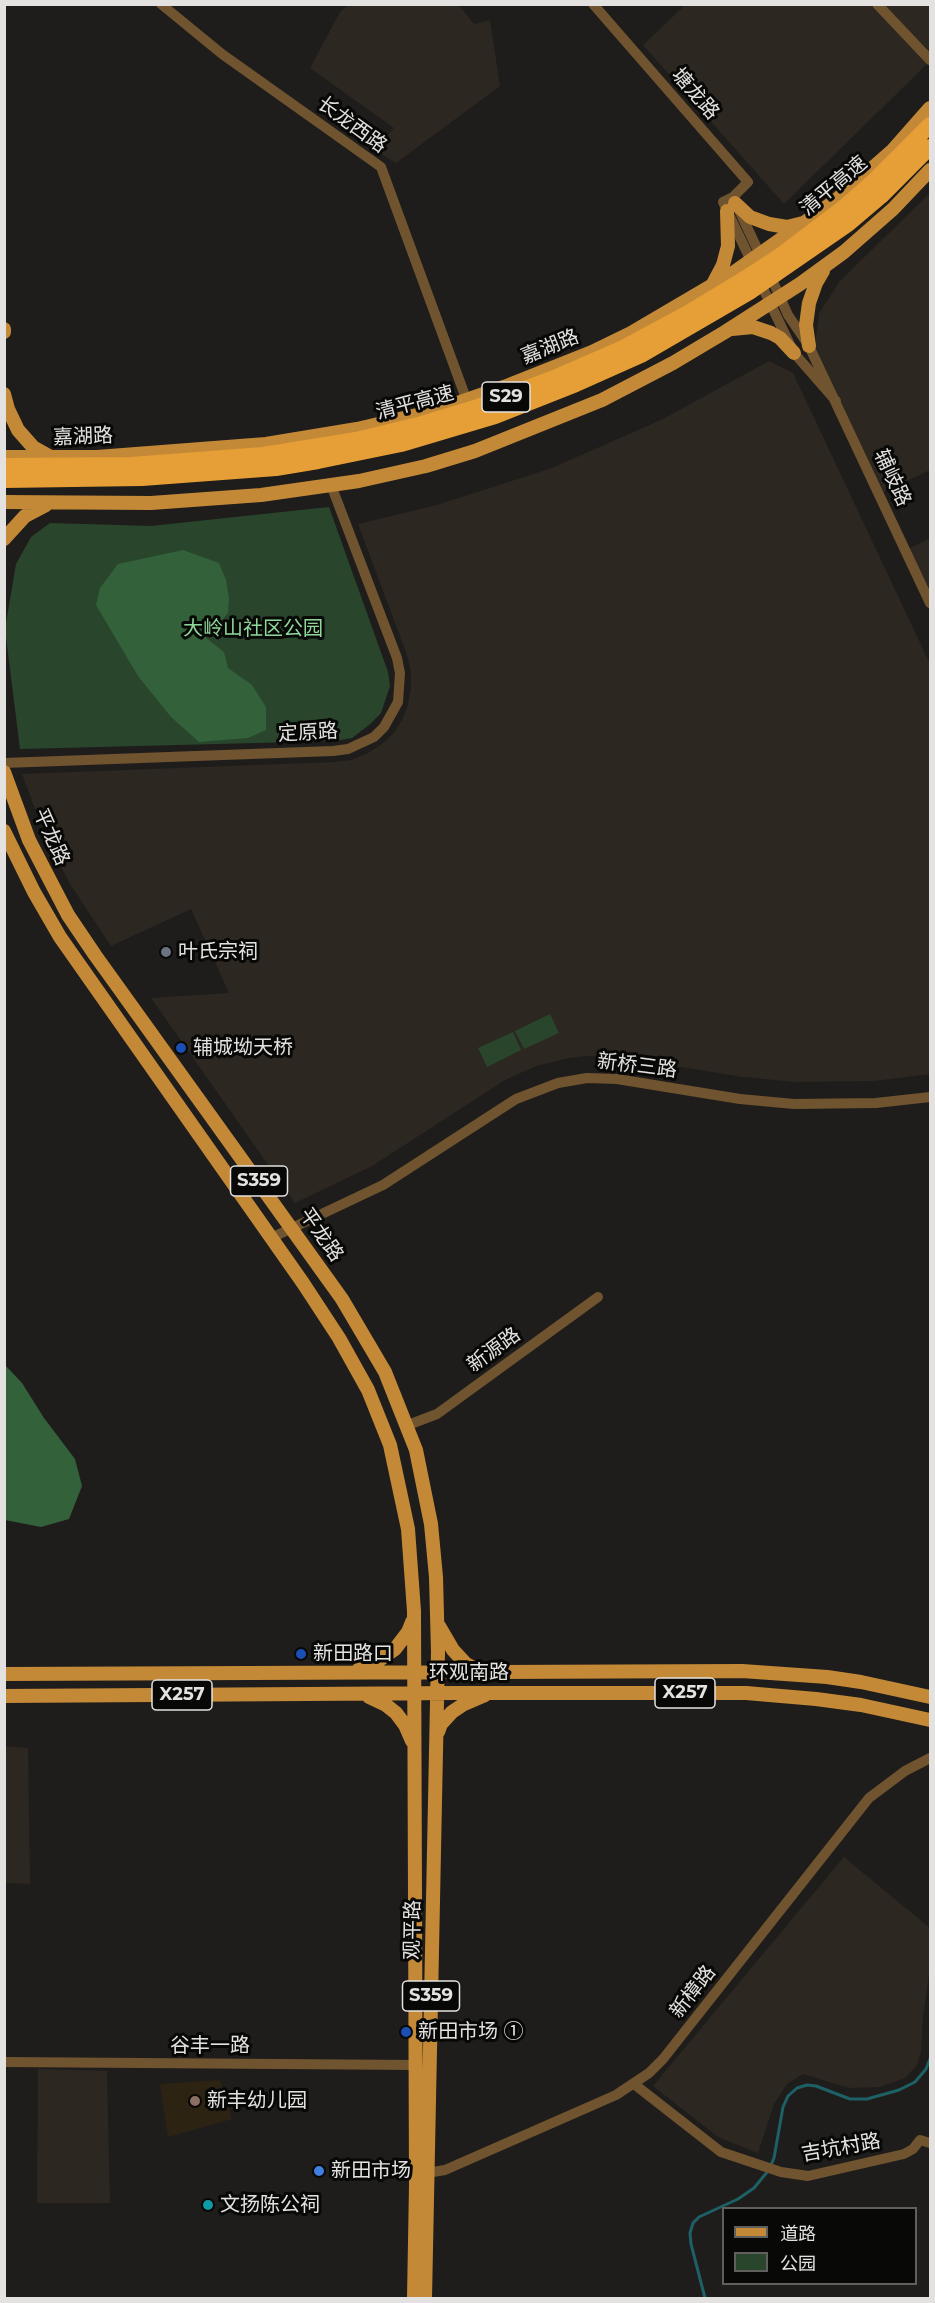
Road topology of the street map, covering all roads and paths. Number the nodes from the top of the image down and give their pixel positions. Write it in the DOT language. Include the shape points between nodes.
graph roads {
  1 [pos="161,4"];
  2 [pos="594,4"];
  3 [pos="877,4"];
  4 [pos="930,60"];
  5 [pos="930,108"];
  6 [pos="930,125"];
  7 [pos="930,147"];
  8 [pos="930,170"];
  9 [pos="729,203"];
  10 [pos="807,222"];
  11 [pos="759,261"];
  12 [pos="829,263"];
  13 [pos="708,290"];
  14 [pos="775,300"];
  15 [pos="725,332"];
  16 [pos="809,346"];
  17 [pos="794,353"];
  18 [pos="4,394"];
  19 [pos="467,400"];
  20 [pos="836,401"];
  21 [pos="4,457"];
  22 [pos="51,457"];
  23 [pos="4,466"];
  24 [pos="4,480"];
  25 [pos="331,485"];
  26 [pos="4,502"];
  27 [pos="54,503"];
  28 [pos="4,539"];
  29 [pos="930,603"];
  30 [pos="4,763"];
  31 [pos="4,772"];
  32 [pos="4,831"];
  33 [pos="930,1097"];
  34 [pos="293,1228"];
  35 [pos="271,1238"];
  36 [pos="598,1297"];
  37 [pos="408,1425"];
  38 [pos="414,1611"];
  39 [pos="437,1618"];
  40 [pos="350,1671"];
  41 [pos="415,1671"];
  42 [pos="438,1671"];
  43 [pos="479,1671"];
  44 [pos="4,1674"];
  45 [pos="415,1693"];
  46 [pos="438,1693"];
  47 [pos="497,1693"];
  48 [pos="360,1694"];
  49 [pos="4,1696"];
  50 [pos="930,1697"];
  51 [pos="930,1720"];
  52 [pos="438,1734"];
  53 [pos="415,1752"];
  54 [pos="930,1758"];
  55 [pos="4,2062"];
  56 [pos="416,2065"];
  57 [pos="634,2084"];
  58 [pos="930,2143"];
  59 [pos="427,2173"];
  60 [pos="414,2298"];
  61 [pos="425,2298"];
  1 -- 19 [label="street, 长龙西路" via="222,54 381,167"];
  2 -- 9 [label="street, 塘龙路" via="748,182"];
  3 -- 4 [label="street"];
  5 -- 10 [label="main road, 嘉湖路" via="867,175"];
  6 -- 11 [label="highway, 清平高速 / S29, bridge" via="842,208"];
  7 -- 24 [label="highway, 清平高速 / S29, bridge" via="848,224 751,291 641,355 495,416 401,444 276,468 142,478"];
  8 -- 12 [label="main road" via="868,232"];
  9 -- 10 [label="main road" via="769,225"];
  9 -- 11 [label="street"];
  9 -- 13 [label="main road" via="726,256 720,274"];
  10 -- 11 [label="main road, 嘉湖路"];
  11 -- 13 [label="main road, 嘉湖路"];
  11 -- 14 [label="street"];
  11 -- 23 [label="highway, 清平高速 / S29, bridge" via="680,318 602,358 478,407 422,424 324,446 244,457 131,465"];
  12 -- 14 [label="main road"];
  12 -- 16 [label="main road" via="809,303"];
  13 -- 19 [label="main road, 嘉湖路" via="592,352"];
  14 -- 15 [label="main road"];
  14 -- 16 [label="street, 辅岐路"];
  14 -- 17 [label="street"];
  15 -- 17 [label="main road" via="744,327 763,330 780,338"];
  15 -- 25 [label="main road" via="626,388 519,434 426,466"];
  16 -- 20 [label="street, 辅岐路"];
  17 -- 20 [label="street"];
  18 -- 22 [label="main road" via="18,430 33,447"];
  19 -- 22 [label="main road, 嘉湖路" via="357,429 266,444 186,452"];
  20 -- 29 [label="street, 辅岐路"];
  21 -- 22 [label="main road, 嘉湖路"];
  25 -- 27 [label="main road" via="192,501"];
  25 -- 30 [label="street, 定原路" via="400,673 395,708 374,737 333,751"];
  26 -- 27 [label="main road"];
  27 -- 28 [label="main road" via="25,516"];
  31 -- 34 [label="main road, 平龙路 / S359" via="38,857 81,936"];
  32 -- 35 [label="main road, 平龙路 / S359" via="60,937"];
  33 -- 34 [label="street, 新桥三路" via="876,1103 794,1104 617,1079 587,1078 558,1083 516,1099 383,1185"];
  34 -- 35 [label="street, 新桥三路"];
  34 -- 37 [label="main road, 平龙路 / S359" via="372,1347"];
  35 -- 38 [label="main road, 平龙路 / S359" via="339,1338 379,1416 403,1499"];
  36 -- 37 [label="street, 新源路" via="437,1414"];
  37 -- 39 [label="main road, 平龙路 / S359" via="428,1498"];
  38 -- 40 [label="main road" via="408,1632 395,1649 375,1663"];
  38 -- 41 [label="main road, 平龙路 / S359"];
  39 -- 42 [label="main road, 平龙路 / S359"];
  39 -- 43 [label="main road" via="453,1650"];
  40 -- 41 [label="main road, 环观南路 / X257"];
  40 -- 44 [label="main road, 环观南路 / X257"];
  41 -- 42 [label="main road, 环观南路 / X257"];
  41 -- 45 [label="main road, 平龙路 / S359"];
  42 -- 43 [label="main road, 环观南路 / X257"];
  42 -- 46 [label="main road, 观平路 / S359"];
  43 -- 50 [label="main road, 环观南路 / X257" via="782,1673 861,1682"];
  45 -- 46 [label="main road, 环观南路 / X257"];
  45 -- 48 [label="main road, 环观南路 / X257"];
  45 -- 53 [label="main road, 观平路 / S359"];
  46 -- 47 [label="main road, 环观南路 / X257"];
  46 -- 52 [label="main road, 观平路 / S359"];
  47 -- 51 [label="main road, 环观南路 / X257" via="778,1695 861,1705"];
  47 -- 52 [label="main road" via="474,1699 452,1712"];
  48 -- 49 [label="main road, 环观南路 / X257"];
  48 -- 53 [label="main road" via="376,1699 396,1713"];
  52 -- 59 [label="main road, 观平路 / S359"];
  53 -- 56 [label="main road, 观平路 / S359"];
  54 -- 57 [label="street, 新樟路" via="869,1798 663,2060"];
  55 -- 56 [label="street, 谷丰一路"];
  56 -- 60 [label="main road, 观平路 / S359"];
  57 -- 58 [label="street, 吉坑村路" via="720,2152 781,2172 808,2176 904,2154 920,2140"];
  57 -- 59 [label="street, 新樟路" via="445,2170"];
  59 -- 61 [label="main road, 观平路 / S359"];
}
